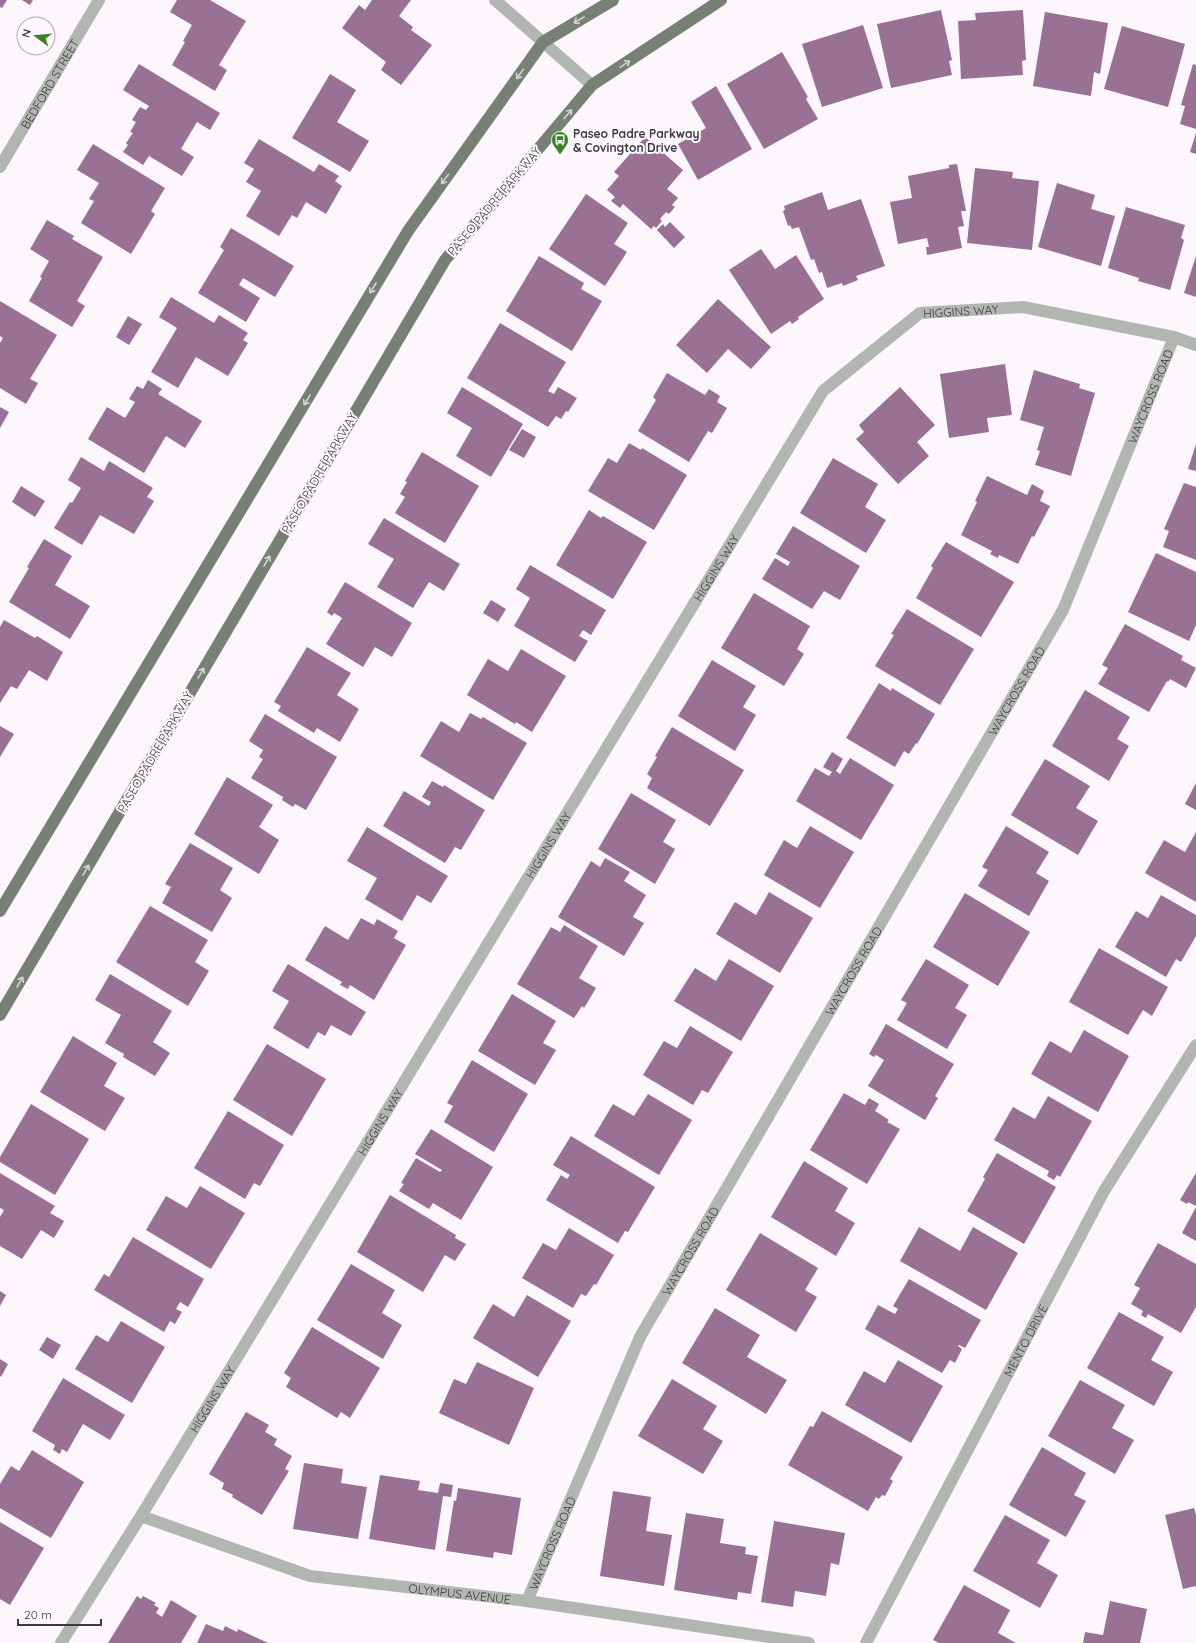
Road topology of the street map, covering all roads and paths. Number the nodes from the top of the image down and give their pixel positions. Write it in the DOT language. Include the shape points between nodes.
graph roads {
  1 [pos="99,0"];
  2 [pos="495,0"];
  3 [pos="612,0"];
  4 [pos="721,0"];
  5 [pos="543,42"];
  6 [pos="592,85"];
  7 [pos="0,167"];
  8 [pos="1174,337"];
  9 [pos="1196,345"];
  10 [pos="0,911"];
  11 [pos="0,1015"];
  12 [pos="1196,1045"];
  13 [pos="141,1516"];
  14 [pos="527,1601"];
  15 [pos="61,1643"];
  16 [pos="809,1643"];
  17 [pos="866,1643"];
  1 -- 7 [label="street, BEDFORD STREET"];
  2 -- 5 [label="street"];
  3 -- 5 [label="main road, one-way"];
  6 -- 4 [label="main road, PASEO PADRE PARKWAY, one-way"];
  5 -- 6 [label="street"];
  5 -- 10 [label="main road, one-way" via="408,231"];
  11 -- 6 [label="main road, PASEO PADRE PARKWAY, one-way" via="445,260"];
  8 -- 9 [label="street, HIGGINS WAY"];
  8 -- 13 [label="street, HIGGINS WAY" via="1023,307 920,313 823,391"];
  8 -- 14 [label="street, WAYCROSS ROAD" via="1063,610 640,1336"];
  12 -- 17 [label="street, MENTO DRIVE" via="1104,1191"];
  13 -- 14 [label="street, OLYMPUS AVENUE" via="310,1576"];
  13 -- 15 [label="street, HIGGINS WAY"];
  14 -- 16 [label="street, OLYMPUS AVENUE"];
}
